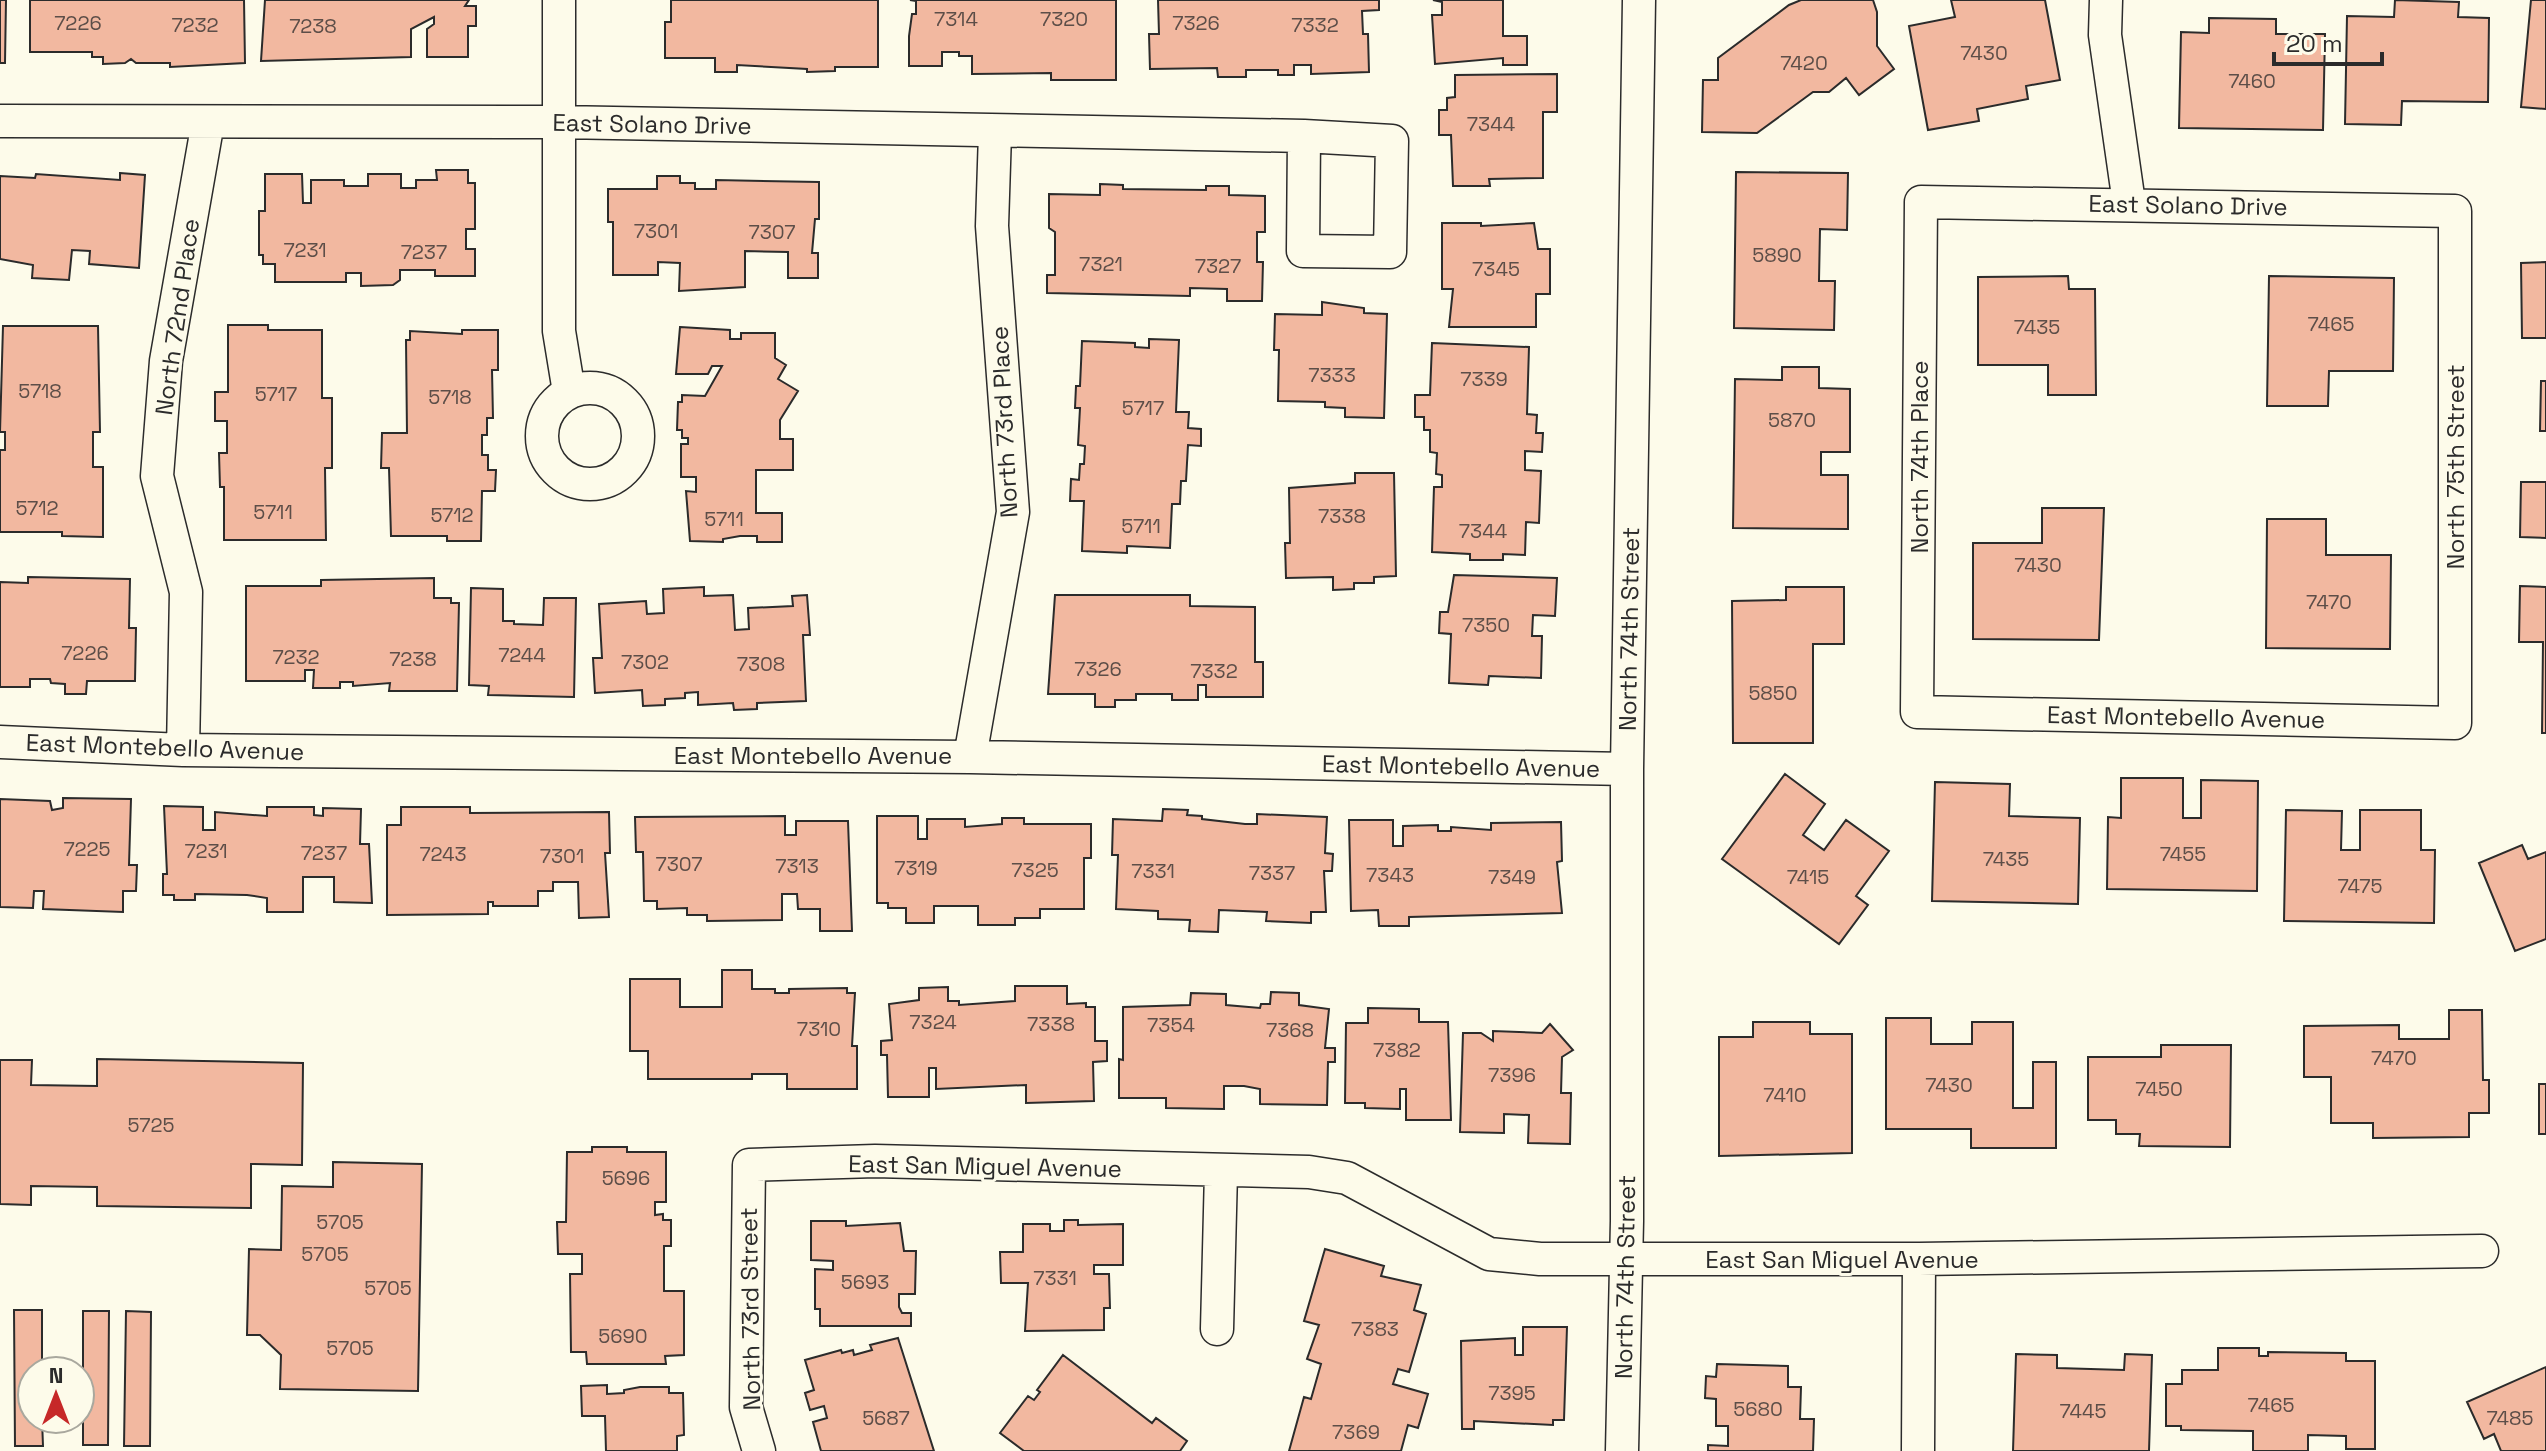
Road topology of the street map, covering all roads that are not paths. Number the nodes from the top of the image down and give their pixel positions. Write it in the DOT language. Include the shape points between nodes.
graph roads {
  1 [pos="559,0"];
  2 [pos="1639,0"];
  3 [pos="2106,0"];
  4 [pos="0,121"];
  5 [pos="208,122"];
  6 [pos="559,122"];
  7 [pos="995,133"];
  8 [pos="1304,136"];
  9 [pos="1921,202"];
  10 [pos="2129,203"];
  11 [pos="2455,211"];
  12 [pos="569,392"];
  13 [pos="1917,712"];
  14 [pos="2455,723"];
  15 [pos="0,742"];
  16 [pos="183,750"];
  17 [pos="970,757"];
  18 [pos="1627,769"];
  19 [pos="749,1165"];
  20 [pos="1221,1172"];
  21 [pos="2482,1251"];
  22 [pos="1626,1259"];
  23 [pos="1919,1259"];
  24 [pos="1217,1329"];
  25 [pos="759,1451"];
  26 [pos="1622,1451"];
  27 [pos="1918,1451"];
  1 -- 6 [label="street"];
  2 -- 18 [label="street, North 74th Street"];
  3 -- 10 [label="street" via="2105,35"];
  4 -- 5 [label="street, East Solano Drive"];
  5 -- 6 [label="street, East Solano Drive"];
  5 -- 16 [label="street, North 72nd Place" via="166,361 157,476 186,592"];
  6 -- 7 [label="street, East Solano Drive"];
  6 -- 12 [label="street" via="559,331"];
  7 -- 8 [label="street, East Solano Drive"];
  7 -- 17 [label="street, North 73rd Place" via="992,226 1013,512"];
  9 -- 10 [label="street, East Solano Drive"];
  9 -- 13 [label="street, North 74th Place"];
  10 -- 11 [label="street, East Solano Drive"];
  11 -- 14 [label="street, North 75th Street"];
  13 -- 14 [label="street, East Montebello Avenue"];
  15 -- 16 [label="street, East Montebello Avenue"];
  16 -- 17 [label="street, East Montebello Avenue"];
  17 -- 18 [label="street, East Montebello Avenue"];
  18 -- 22 [label="street, North 74th Street"];
  19 -- 20 [label="street, East San Miguel Avenue" via="875,1161"];
  19 -- 25 [label="street, North 73rd Street" via="746,1407"];
  20 -- 22 [label="street, East San Miguel Avenue" via="1309,1172 1347,1178 1489,1254"];
  20 -- 24 [label="street"];
  21 -- 23 [label="street, East San Miguel Avenue"];
  22 -- 23 [label="street, East San Miguel Avenue"];
  22 -- 26 [label="street, North 74th Street"];
  23 -- 27 [label="street"];
}
